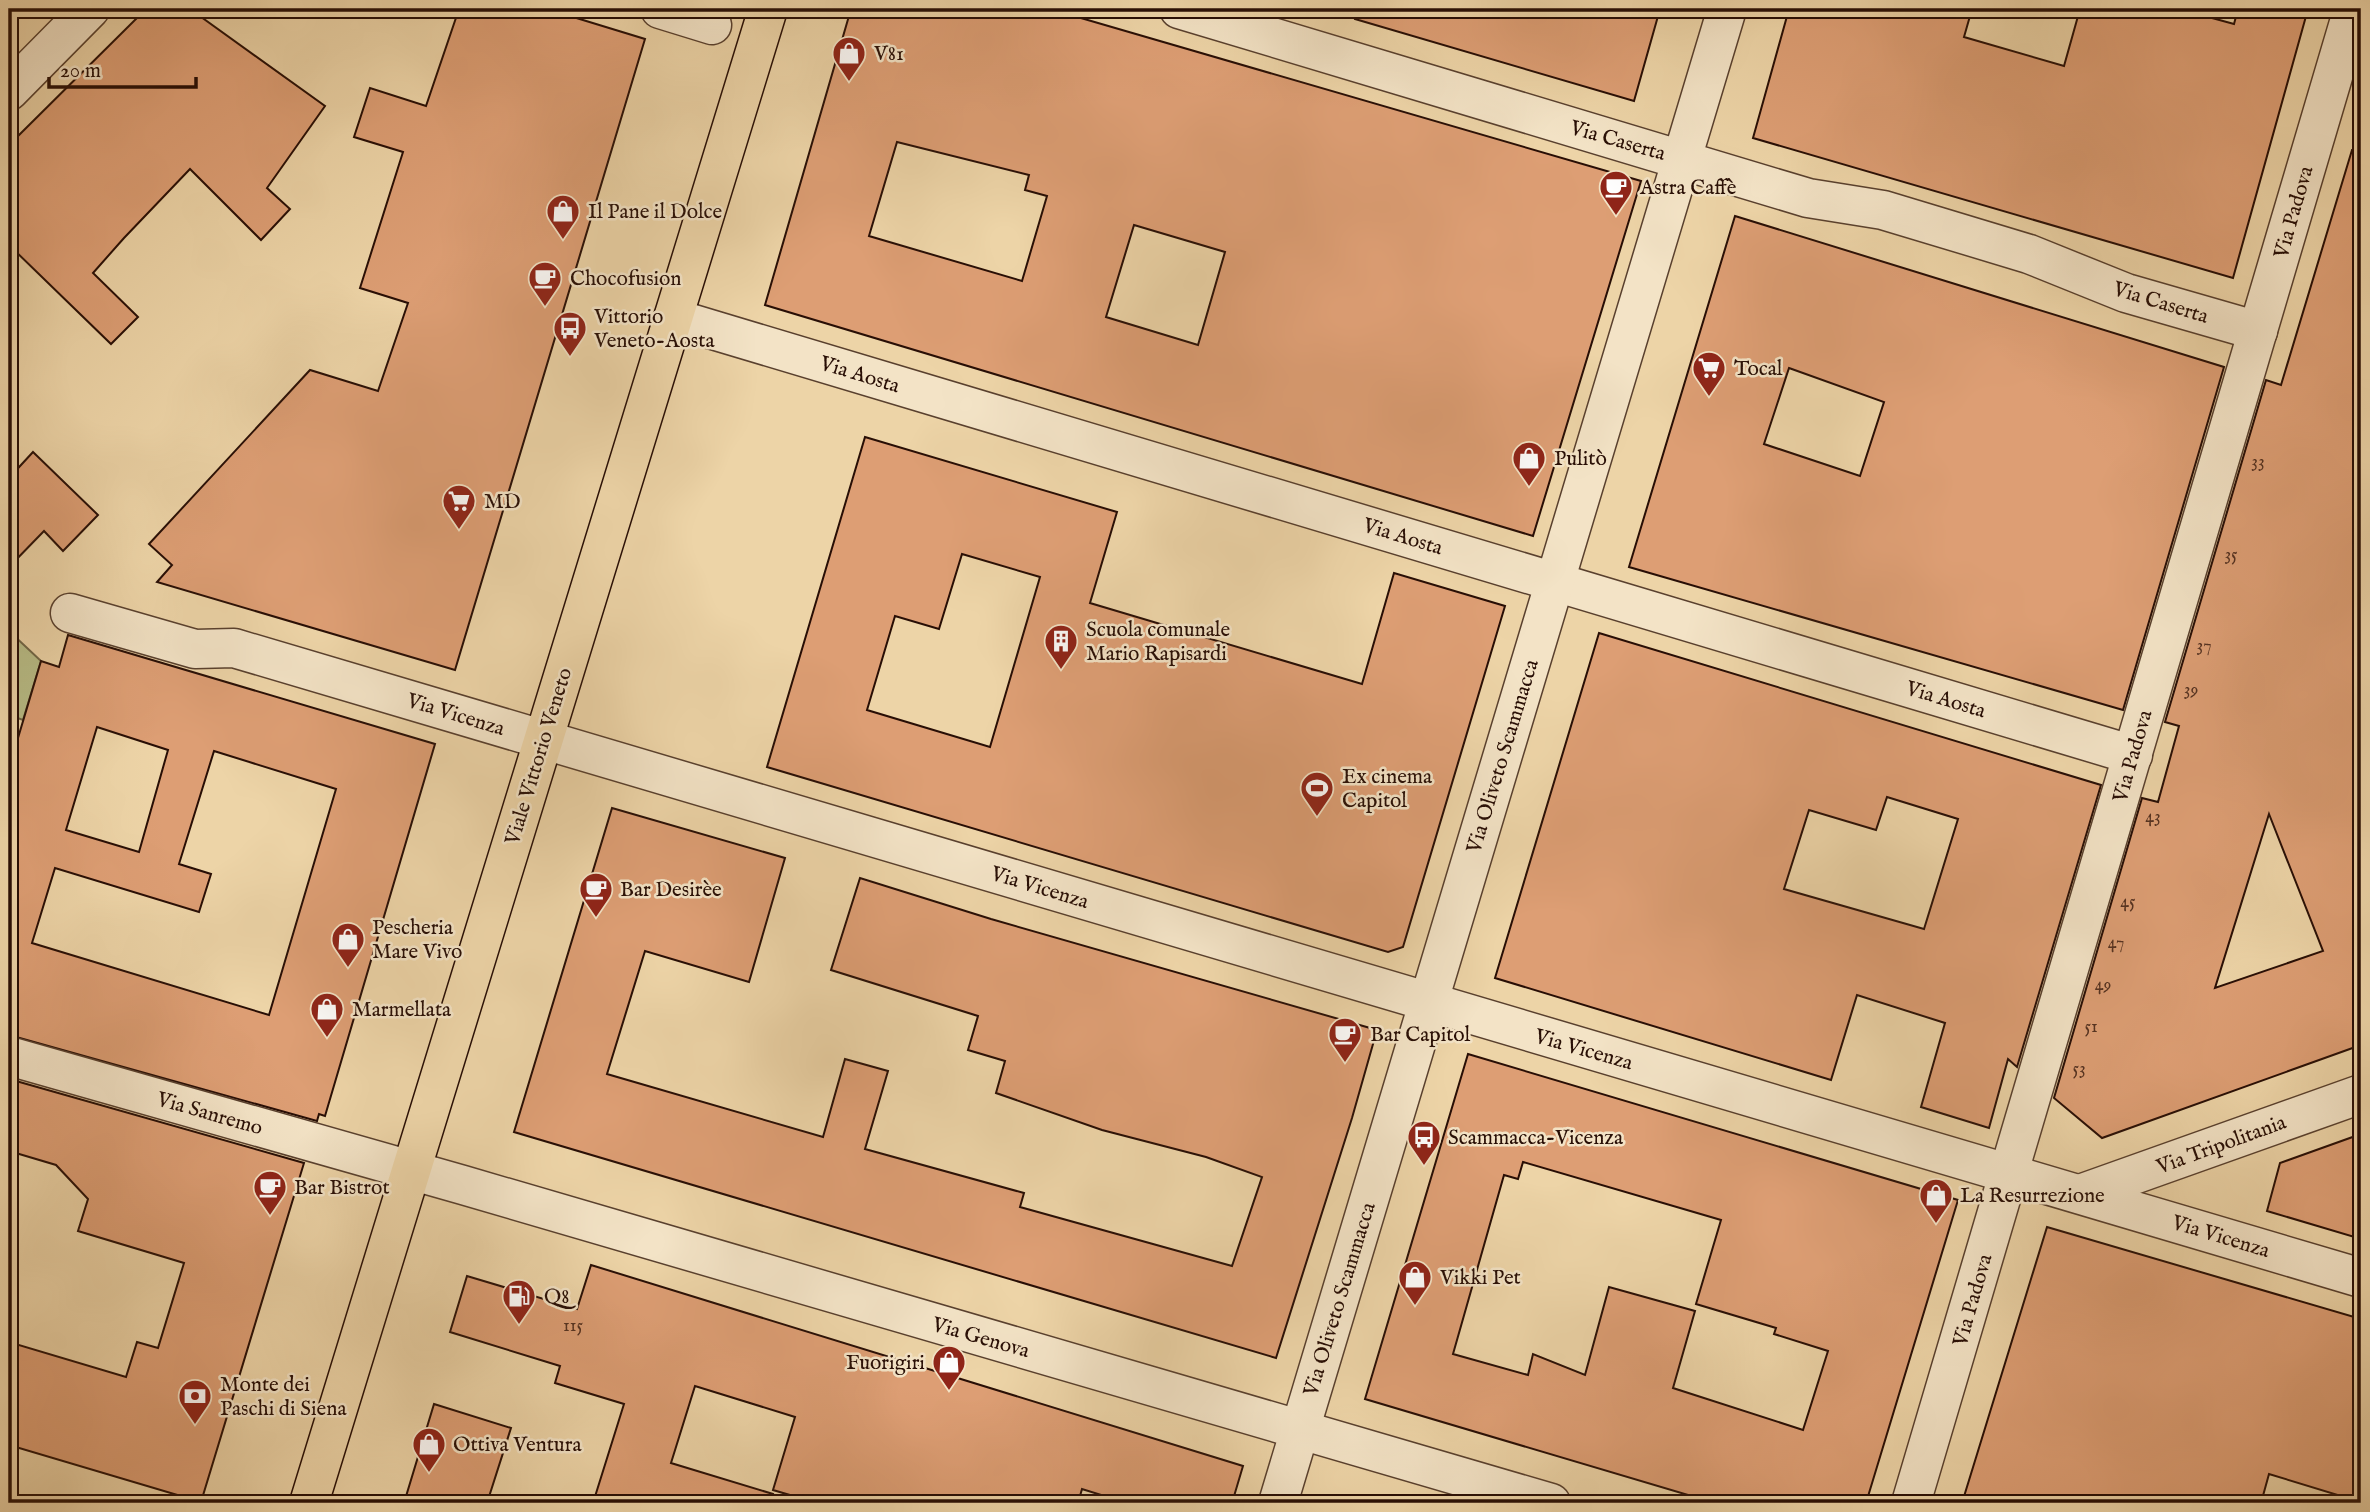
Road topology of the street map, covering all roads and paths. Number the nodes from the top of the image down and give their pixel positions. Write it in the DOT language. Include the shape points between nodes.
graph roads {
  1 [pos="90,9"];
  2 [pos="660,9"];
  3 [pos="768,9"];
  4 [pos="1179,9"];
  5 [pos="1727,9"];
  6 [pos="2353,9"];
  7 [pos="712,25"];
  8 [pos="9,91"];
  9 [pos="1682,159"];
  10 [pos="673,318"];
  11 [pos="2258,331"];
  12 [pos="1555,581"];
  13 [pos="70,613"];
  14 [pos="543,740"];
  15 [pos="2133,755"];
  16 [pos="1428,1002"];
  17 [pos="9,1056"];
  18 [pos="2361,1094"];
  19 [pos="411,1170"];
  20 [pos="2008,1174"];
  21 [pos="2080,1194"];
  22 [pos="2361,1278"];
  23 [pos="1300,1429"];
  24 [pos="309,1503"];
  25 [pos="1278,1503"];
  26 [pos="1551,1503"];
  27 [pos="1912,1503"];
  1 -- 8 [label="street"];
  2 -- 7 [label="street"];
  3 -- 10 [label="main road, Viale Vittorio Veneto"];
  4 -- 9 [label="street, Via Caserta"];
  5 -- 9 [label="street, Via Oliveto Scammacca"];
  6 -- 11 [label="street, Via Padova"];
  9 -- 11 [label="street, Via Caserta" via="1808,198 1883,210 2029,254 2126,293"];
  9 -- 12 [label="street, Via Oliveto Scammacca"];
  10 -- 12 [label="street, Via Aosta"];
  10 -- 14 [label="main road, Viale Vittorio Veneto"];
  11 -- 15 [label="street, Via Padova"];
  12 -- 15 [label="street, Via Aosta"];
  12 -- 16 [label="street, Via Oliveto Scammacca"];
  13 -- 14 [label="street, Via Vicenza" via="195,649 234,648"];
  14 -- 16 [label="street, Via Vicenza"];
  14 -- 19 [label="main road, Viale Vittorio Veneto"];
  15 -- 20 [label="street, Via Padova"];
  16 -- 20 [label="street, Via Vicenza"];
  16 -- 23 [label="street, Via Oliveto Scammacca"];
  17 -- 19 [label="street, Via Sanremo"];
  18 -- 21 [label="street, Via Tripolitania"];
  19 -- 23 [label="street, Via Genova"];
  19 -- 24 [label="main road, Viale Vittorio Veneto"];
  20 -- 21 [label="street, Via Vicenza"];
  20 -- 27 [label="street, Via Padova"];
  21 -- 22 [label="street, Via Vicenza"];
  23 -- 25 [label="street, Via Oliveto Scammacca"];
  23 -- 26 [label="street, Via Genova"];
}
